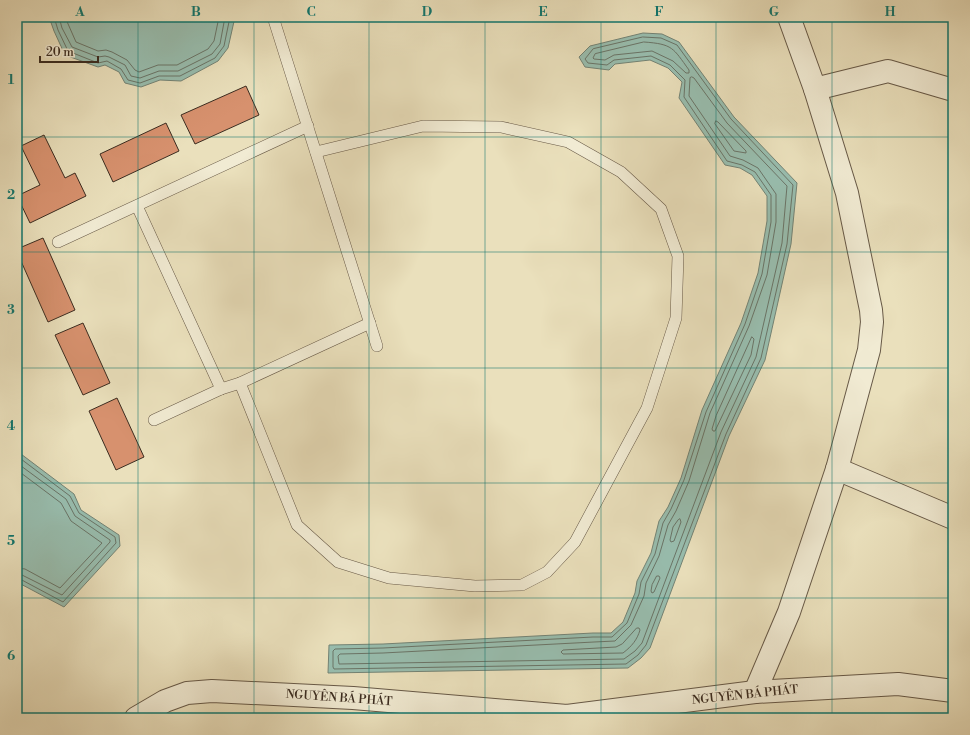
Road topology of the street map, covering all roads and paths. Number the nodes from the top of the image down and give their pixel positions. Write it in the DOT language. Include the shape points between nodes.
graph roads {
  1 [pos="273,17"];
  2 [pos="789,17"];
  3 [pos="816,89"];
  4 [pos="953,90"];
  5 [pos="308,126"];
  6 [pos="316,152"];
  7 [pos="137,206"];
  8 [pos="58,242"];
  9 [pos="370,323"];
  10 [pos="378,346"];
  11 [pos="240,383"];
  12 [pos="221,389"];
  13 [pos="154,420"];
  14 [pos="837,469"];
  15 [pos="953,518"];
  16 [pos="953,691"];
  17 [pos="755,692"];
  18 [pos="568,717"];
  19 [pos="136,718"];
  1 -- 5 [label="lane"];
  2 -- 3 [label="street"];
  3 -- 4 [label="street" via="888,71"];
  3 -- 14 [label="street" via="847,193 872,322 869,350"];
  5 -- 6 [label="lane"];
  5 -- 7 [label="lane"];
  6 -- 9 [label="lane"];
  6 -- 11 [label="lane" via="423,126 502,127 568,142 621,172 661,209 678,256 676,318 647,408 575,542 547,572 522,585 474,586 389,578 338,562 297,526"];
  7 -- 8 [label="lane"];
  7 -- 12 [label="lane"];
  9 -- 10 [label="lane"];
  9 -- 11 [label="lane"];
  11 -- 12 [label="lane"];
  12 -- 13 [label="lane"];
  14 -- 15 [label="street"];
  14 -- 17 [label="street" via="789,612"];
  16 -- 17 [label="street, NGUYÊN BÁ PHÁT" via="898,684"];
  17 -- 18 [label="street, NGUYÊN BÁ PHÁT"];
  18 -- 19 [label="street, NGUYÊN BÁ PHÁT" via="353,698 212,691 187,693 165,701"];
}
